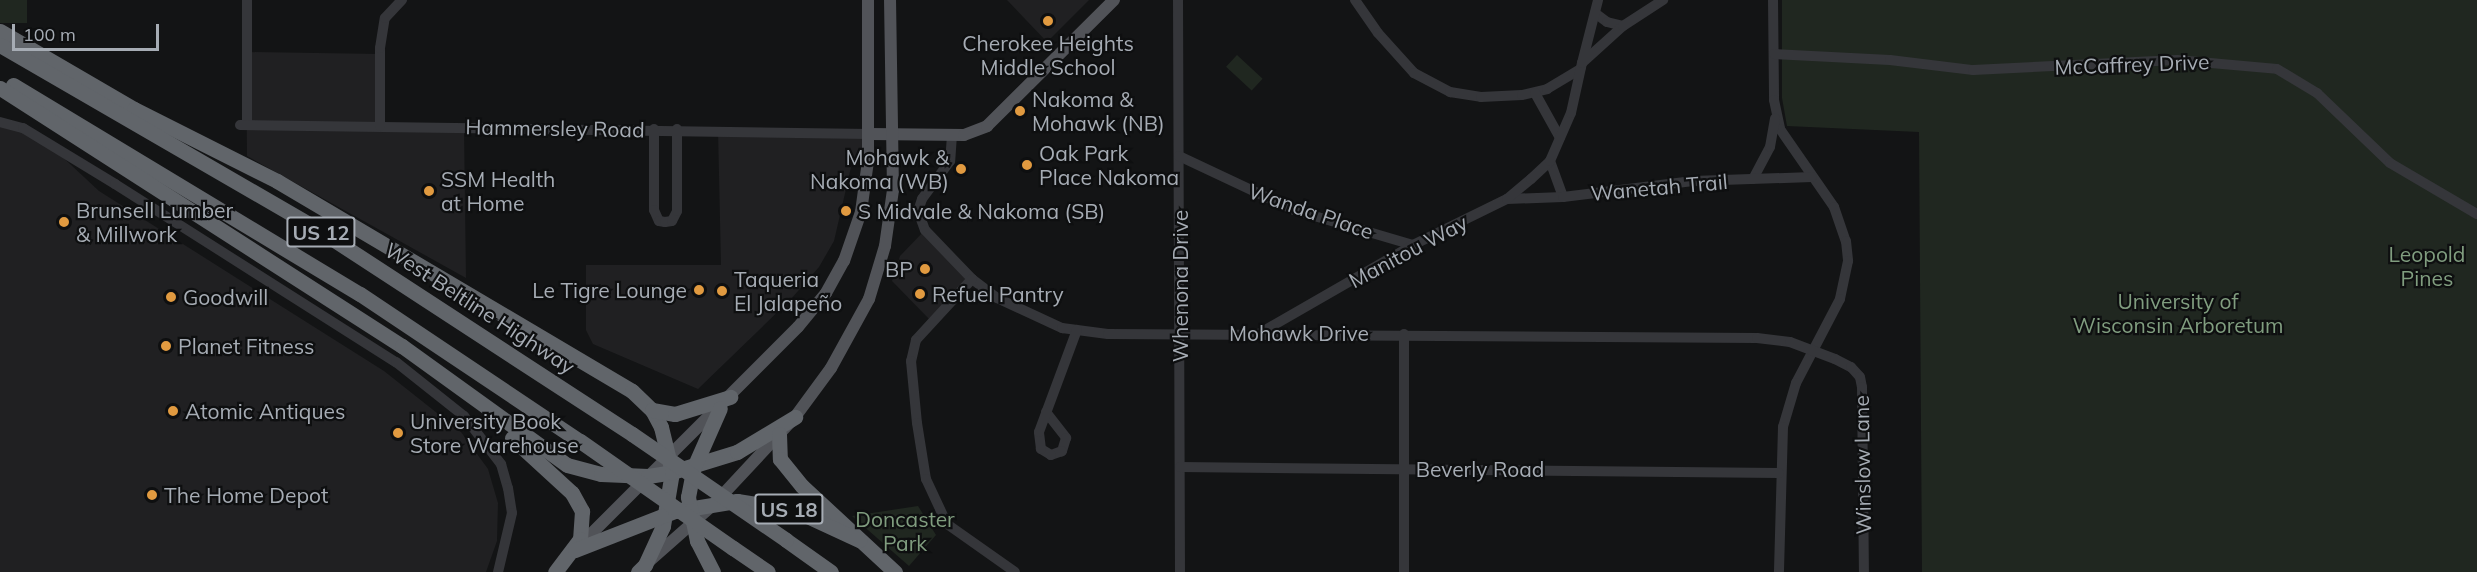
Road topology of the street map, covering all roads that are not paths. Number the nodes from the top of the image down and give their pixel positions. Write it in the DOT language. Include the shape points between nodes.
graph roads {
  1 [pos="247,0"];
  2 [pos="402,0"];
  3 [pos="868,0"];
  4 [pos="890,0"];
  5 [pos="1114,0"];
  6 [pos="1178,0"];
  7 [pos="1355,0"];
  8 [pos="1598,0"];
  9 [pos="1663,0"];
  10 [pos="1773,0"];
  11 [pos="1595,13"];
  12 [pos="1623,26"];
  13 [pos="0,31"];
  14 [pos="0,45"];
  15 [pos="1774,54"];
  16 [pos="1581,66"];
  17 [pos="0,78"];
  18 [pos="0,88"];
  19 [pos="1535,93"];
  20 [pos="1776,114"];
  21 [pos="0,122"];
  22 [pos="380,126"];
  23 [pos="654,129"];
  24 [pos="677,129"];
  25 [pos="870,134"];
  26 [pos="894,134"];
  27 [pos="952,135"];
  28 [pos="1560,138"];
  29 [pos="1179,156"];
  30 [pos="1550,161"];
  31 [pos="1812,177"];
  32 [pos="1753,179"];
  33 [pos="1563,196"];
  34 [pos="1507,199"];
  35 [pos="2477,214"];
  36 [pos="1413,245"];
  37 [pos="972,279"];
  38 [pos="1077,330"];
  39 [pos="1180,333"];
  40 [pos="1260,333"];
  41 [pos="1404,334"];
  42 [pos="1813,350"];
  43 [pos="467,394"];
  44 [pos="725,402"];
  45 [pos="652,410"];
  46 [pos="1047,412"];
  47 [pos="795,417"];
  48 [pos="779,434"];
  49 [pos="671,455"];
  50 [pos="694,467"];
  51 [pos="1180,467"];
  52 [pos="1405,468"];
  53 [pos="672,472"];
  54 [pos="1779,473"];
  55 [pos="648,476"];
  56 [pos="714,504"];
  57 [pos="688,508"];
  58 [pos="667,513"];
  59 [pos="691,525"];
  60 [pos="859,540"];
  61 [pos="575,550"];
  62 [pos="641,568"];
  63 [pos="498,572"];
  64 [pos="555,572"];
  65 [pos="713,572"];
  66 [pos="768,572"];
  67 [pos="831,572"];
  68 [pos="895,572"];
  69 [pos="1015,572"];
  70 [pos="1180,572"];
  71 [pos="1404,572"];
  72 [pos="1779,572"];
  73 [pos="1864,572"];
  1 -- 22 [label="street, Hammersley Road" via="244,125"];
  2 -- 22 [label="street" via="385,18 380,48"];
  3 -- 25 [label="main road"];
  4 -- 26 [label="main road"];
  5 -- 27 [label="main road" via="987,126 976,132"];
  6 -- 29 [label="street, Whenona Drive"];
  7 -- 19 [label="street" via="1394,52 1427,82 1470,97"];
  8 -- 11 [label="street, Manitou Way"];
  9 -- 12 [label="street"];
  10 -- 15 [label="street"];
  11 -- 12 [label="street" via="1607,22"];
  11 -- 16 [label="street, Manitou Way"];
  12 -- 16 [label="street"];
  13 -- 45 [label="highway" via="134,109 317,204 612,376"];
  14 -- 67 [label="highway, West Beltline Highway / US 12, bridge" via="322,232 632,434"];
  15 -- 20 [label="street"];
  15 -- 35 [label="street, McCaffrey Drive" via="1890,60 1973,70 2177,60 2277,69 2318,93 2390,163"];
  16 -- 19 [label="street"];
  16 -- 28 [label="street, Manitou Way" via="1571,112"];
  17 -- 66 [label="highway, US 12, bridge" via="360,294"];
  18 -- 43 [label="highway" via="402,346"];
  19 -- 28 [label="street"];
  20 -- 31 [label="street" via="1787,142"];
  20 -- 32 [label="street" via="1770,147"];
  21 -- 63 [label="street" via="23,128 396,362 464,416 501,465 508,488 512,513"];
  22 -- 23 [label="street, Hammersley Road"];
  23 -- 24 [label="street, Hammersley Road"];
  23 -- 24 [label="street" via="654,210 659,221 665,222 672,221 677,211"];
  24 -- 25 [label="street, Hammersley Road"];
  25 -- 26 [label="main road"];
  25 -- 44 [label="main road" via="861,212 844,261 826,293 798,327"];
  26 -- 27 [label="main road"];
  26 -- 47 [label="main road" via="891,212 873,286 831,368"];
  27 -- 37 [label="street, Mohawk Drive" via="946,172 922,199 918,211 925,230"];
  28 -- 30 [label="street, Manitou Way"];
  29 -- 36 [label="street, Wanda Place" via="1284,206"];
  29 -- 39 [label="street, Whenona Drive"];
  30 -- 33 [label="street"];
  30 -- 34 [label="street, Manitou Way"];
  31 -- 32 [label="street, Wanetah Trail"];
  31 -- 42 [label="street" via="1842,226 1848,261 1840,299"];
  32 -- 33 [label="street, Wanetah Trail" via="1658,183"];
  33 -- 34 [label="street, Wanetah Trail"];
  34 -- 36 [label="street, Manitou Way"];
  36 -- 40 [label="street, Manitou Way"];
  37 -- 38 [label="street, Mohawk Drive" via="1024,314"];
  37 -- 69 [label="street" via="916,340 911,362 917,423 926,480 947,524"];
  38 -- 39 [label="street, Mohawk Drive" via="1108,334"];
  38 -- 46 [label="street"];
  39 -- 40 [label="street, Mohawk Drive"];
  39 -- 51 [label="street, Whenona Drive"];
  40 -- 41 [label="street, Mohawk Drive"];
  41 -- 42 [label="street, Mohawk Drive" via="1758,338"];
  41 -- 52 [label="street"];
  42 -- 54 [label="street" via="1789,403"];
  42 -- 73 [label="street, Winslow Lane" via="1851,367 1860,377"];
  43 -- 55 [label="highway" via="567,465 601,474"];
  43 -- 61 [label="highway" via="572,493 584,519"];
  44 -- 45 [label="highway" via="675,414"];
  44 -- 49 [label="main road"];
  44 -- 50 [label="highway"];
  45 -- 49 [label="highway"];
  47 -- 48 [label="main road"];
  47 -- 50 [label="highway" via="736,452"];
  48 -- 56 [label="main road"];
  48 -- 60 [label="highway" via="777,451 783,463"];
  49 -- 53 [label="highway"];
  49 -- 55 [label="main road"];
  50 -- 53 [label="highway"];
  50 -- 57 [label="highway"];
  51 -- 52 [label="street, Beverly Road"];
  51 -- 70 [label="street, Whenona Drive"];
  52 -- 54 [label="street, Beverly Road"];
  52 -- 71 [label="street"];
  53 -- 55 [label="highway"];
  53 -- 58 [label="highway"];
  54 -- 72 [label="street"];
  55 -- 61 [label="main road"];
  56 -- 57 [label="highway, US 18"];
  56 -- 59 [label="main road"];
  56 -- 60 [label="highway, US 18" via="773,504"];
  57 -- 58 [label="highway, US 18"];
  57 -- 59 [label="highway"];
  58 -- 61 [label="highway, US 18"];
  58 -- 62 [label="highway"];
  59 -- 62 [label="main road"];
  59 -- 65 [label="highway"];
  60 -- 68 [label="highway, US 18"];
  61 -- 64 [label="highway, US 18"];
}
